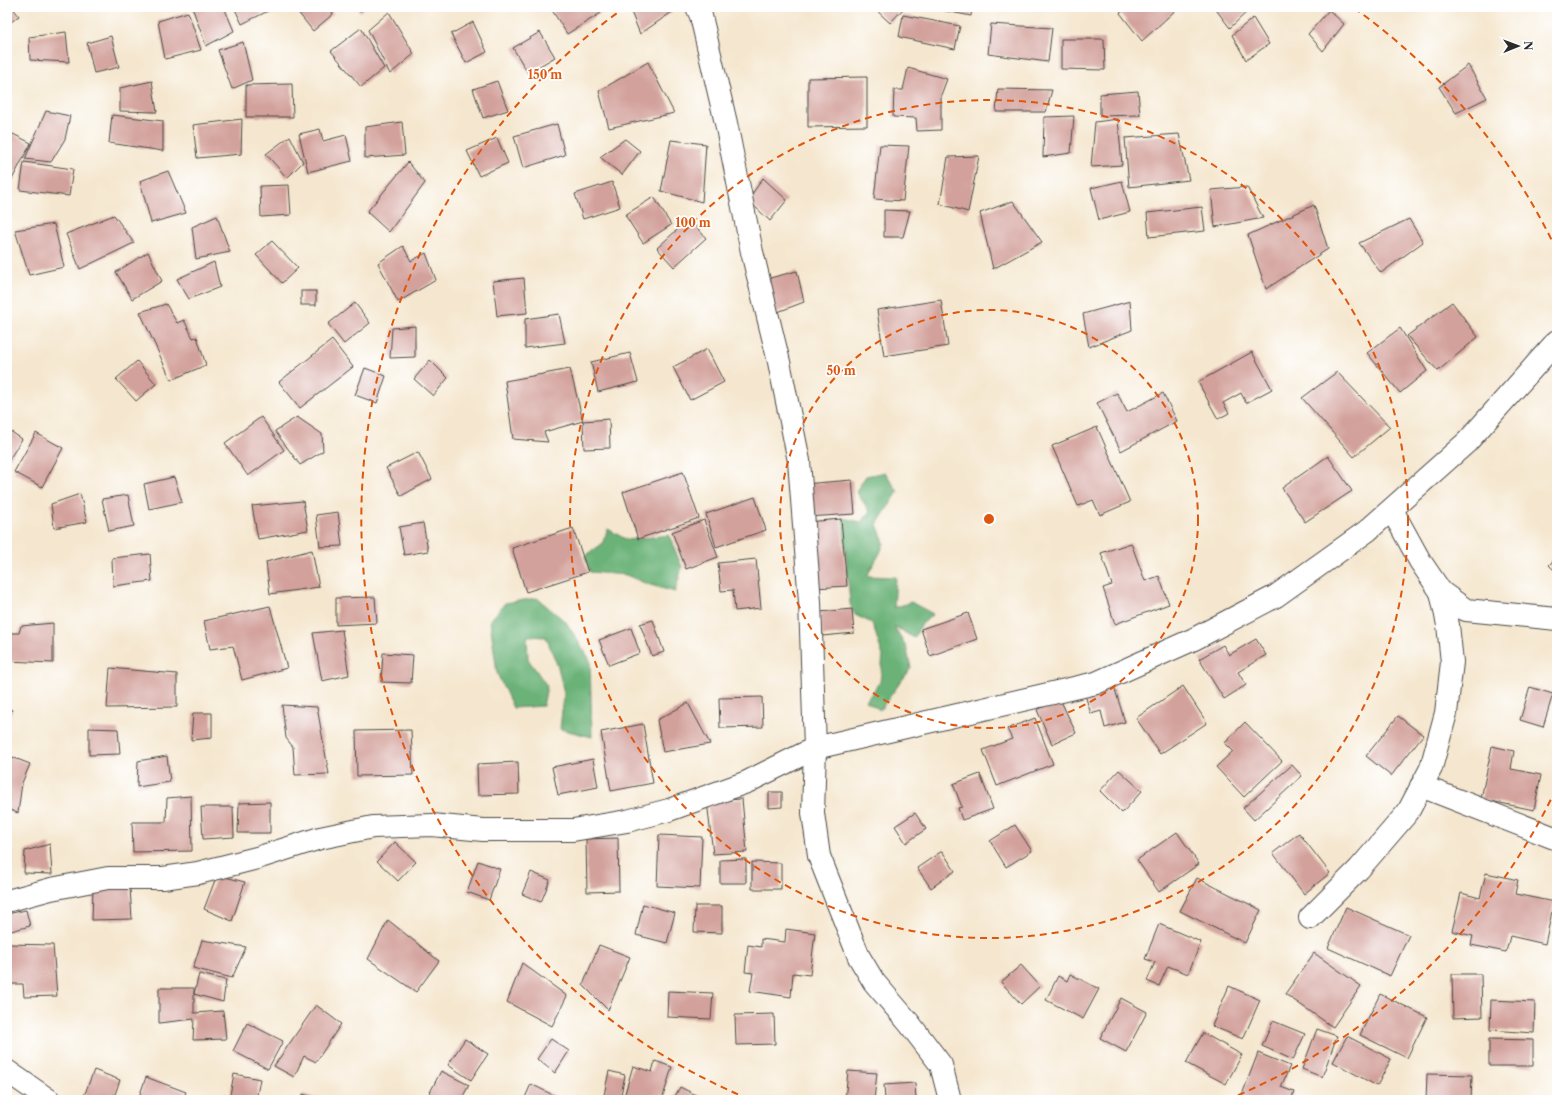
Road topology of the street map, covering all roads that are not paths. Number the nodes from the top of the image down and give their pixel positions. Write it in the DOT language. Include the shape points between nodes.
graph roads {
  1 [pos="697,7"];
  2 [pos="1557,341"];
  3 [pos="1392,510"];
  4 [pos="1441,592"];
  5 [pos="1557,619"];
  6 [pos="815,748"];
  7 [pos="1421,786"];
  8 [pos="1557,839"];
  9 [pos="7,901"];
  10 [pos="1310,918"];
  11 [pos="7,1071"];
  12 [pos="49,1100"];
  13 [pos="950,1100"];
  1 -- 6 [label="street" via="726,124 799,461 810,602"];
  2 -- 3 [label="street" via="1467,442"];
  3 -- 4 [label="street" via="1420,561"];
  3 -- 6 [label="street" via="1276,596 1194,639 1096,683"];
  4 -- 5 [label="street" via="1466,610"];
  4 -- 7 [label="street" via="1452,662 1446,713 1431,768"];
  6 -- 9 [label="street" via="746,782 669,810 627,821 574,830 483,830 432,825 373,827 320,838 198,873 163,878 108,878 50,889"];
  6 -- 13 [label="street" via="813,814 819,856 845,924 859,957 874,982 941,1065"];
  7 -- 8 [label="street"];
  7 -- 10 [label="street" via="1408,812 1359,869"];
  11 -- 12 [label="street"];
}
